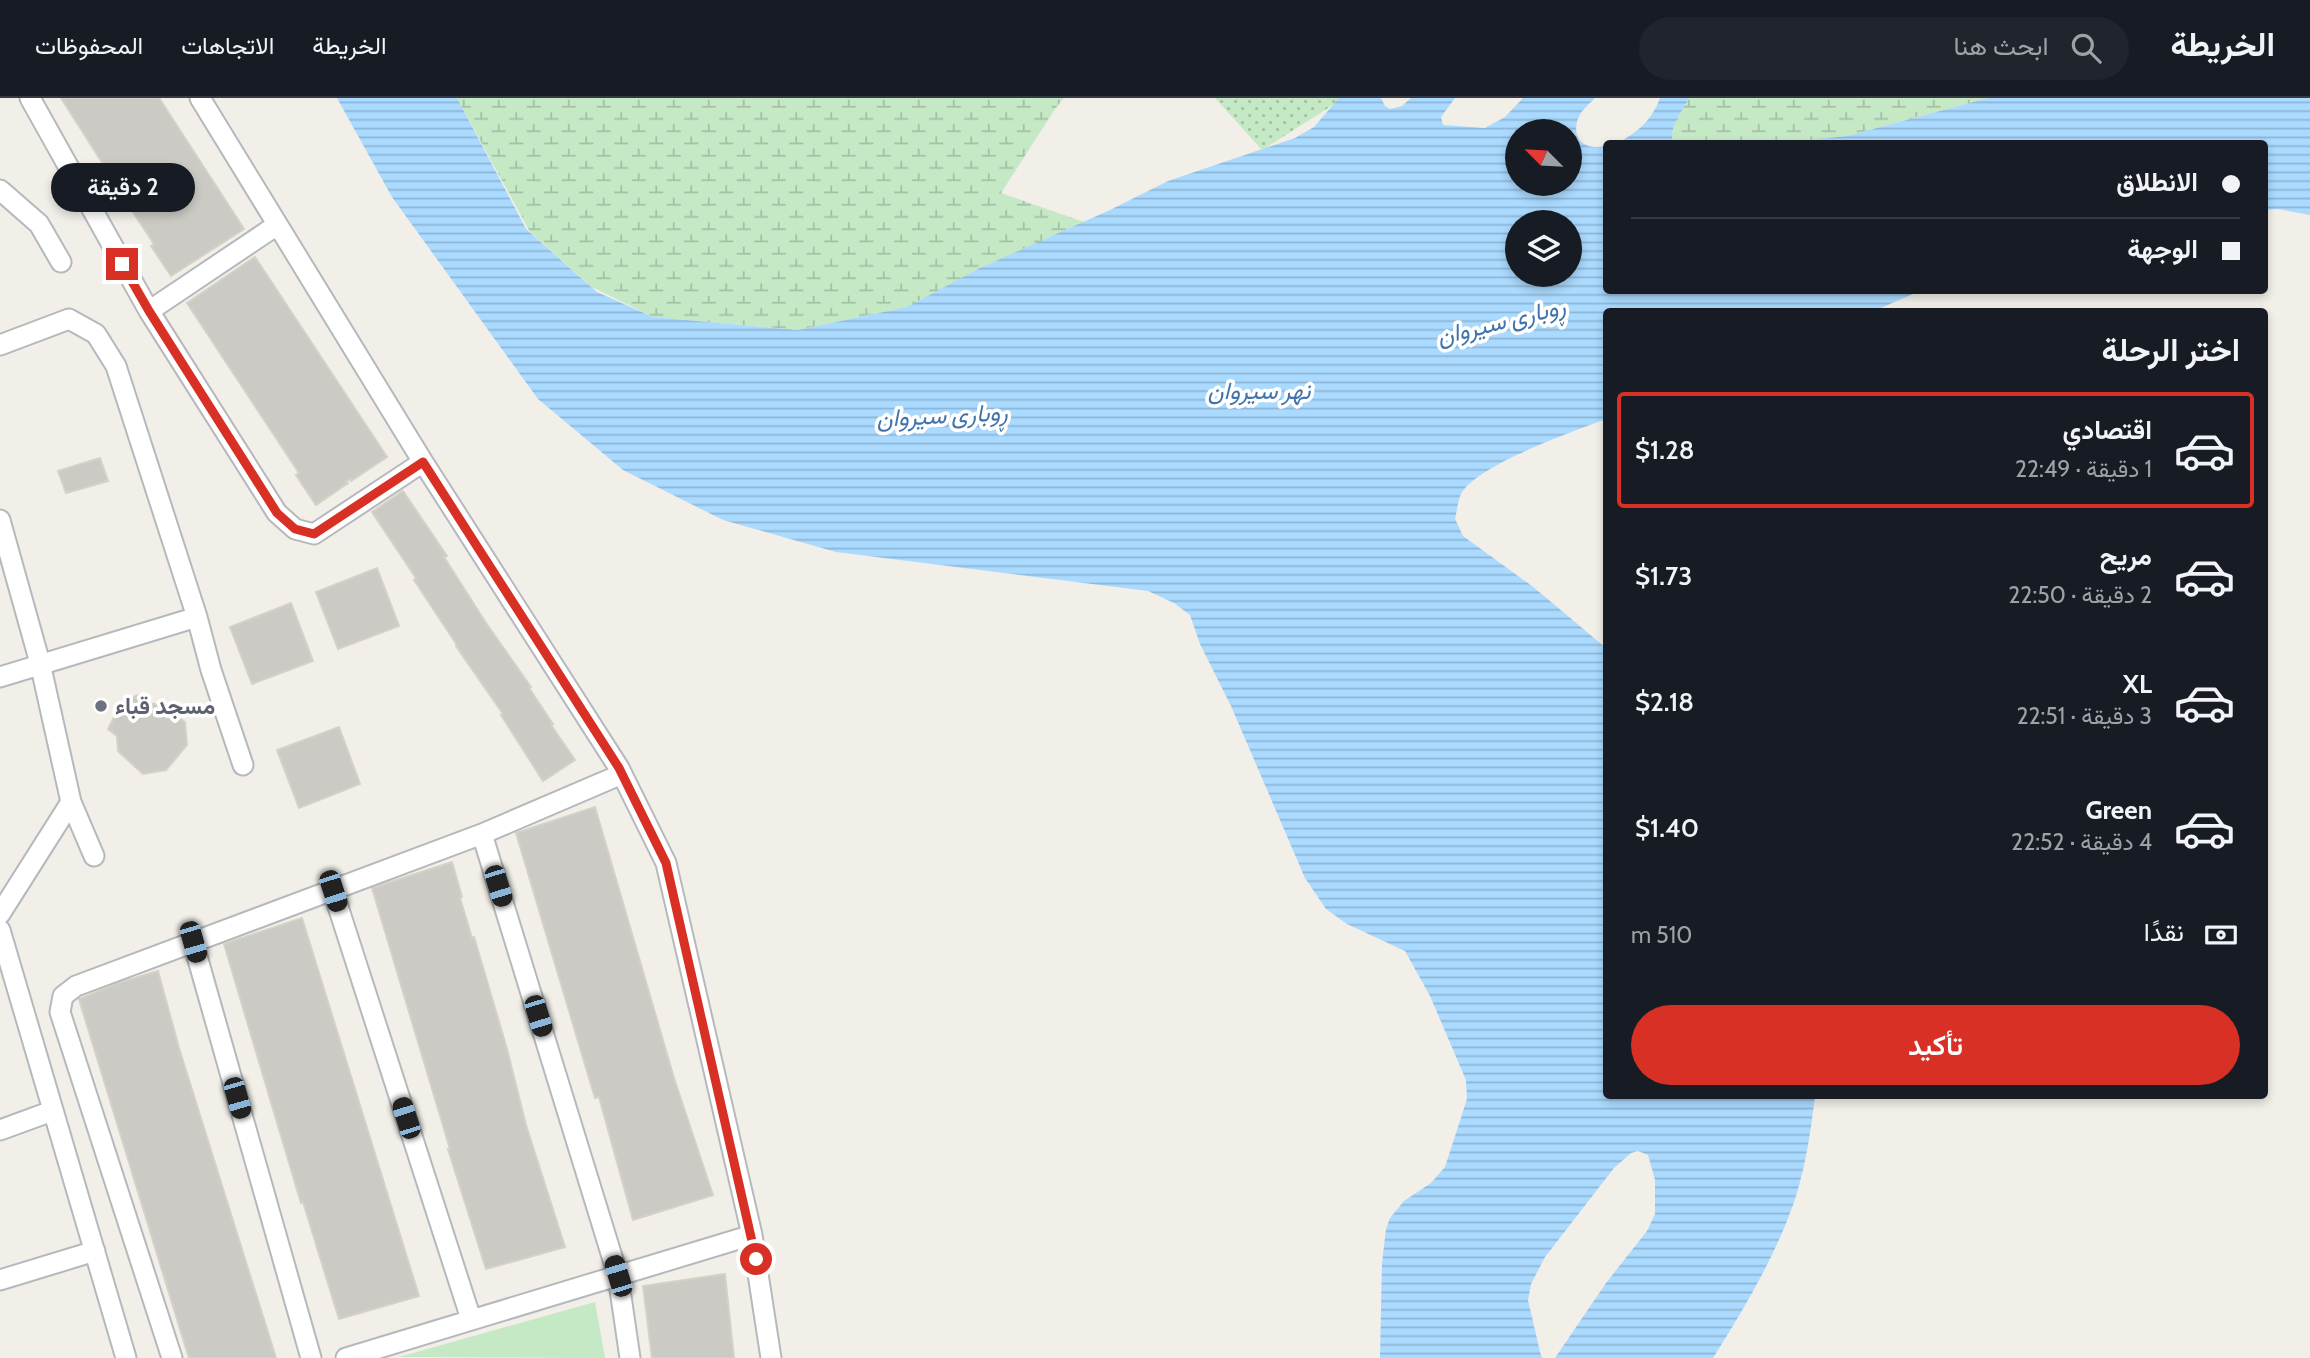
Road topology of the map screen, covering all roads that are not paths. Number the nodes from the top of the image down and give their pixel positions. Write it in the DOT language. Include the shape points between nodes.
graph roads {
  1 [pos="30,98"];
  2 [pos="200,98"];
  3 [pos="0,190"];
  4 [pos="277,225"];
  5 [pos="61,262"];
  6 [pos="149,311"];
  7 [pos="0,345"];
  8 [pos="423,462"];
  9 [pos="0,520"];
  10 [pos="3,540"];
  11 [pos="197,617"];
  12 [pos="40,663"];
  13 [pos="0,677"];
  14 [pos="243,765"];
  15 [pos="622,774"];
  16 [pos="71,802"];
  17 [pos="482,834"];
  18 [pos="93,856"];
  19 [pos="333,891"];
  20 [pos="0,914"];
  21 [pos="0,930"];
  22 [pos="193,942"];
  23 [pos="52,1111"];
  24 [pos="0,1130"];
  25 [pos="752,1235"];
  26 [pos="95,1251"];
  27 [pos="618,1276"];
  28 [pos="0,1280"];
  29 [pos="471,1319"];
  30 [pos="126,1358"];
  31 [pos="172,1358"];
  32 [pos="310,1358"];
  33 [pos="345,1358"];
  34 [pos="630,1358"];
  35 [pos="771,1358"];
  1 -- 6 [label="street"];
  2 -- 4 [label="street"];
  3 -- 5 [label="street" via="39,224"];
  4 -- 6 [label="street"];
  4 -- 8 [label="street"];
  6 -- 8 [label="street" via="277,513 295,529 314,534"];
  7 -- 11 [label="street" via="69,319 96,334 116,366"];
  8 -- 15 [label="street"];
  9 -- 10 [label="street"];
  10 -- 12 [label="street"];
  11 -- 12 [label="street"];
  11 -- 14 [label="street"];
  12 -- 13 [label="street"];
  12 -- 16 [label="street"];
  15 -- 17 [label="street"];
  15 -- 25 [label="street" via="666,863"];
  16 -- 18 [label="street"];
  16 -- 20 [label="street"];
  17 -- 19 [label="street"];
  17 -- 27 [label="street"];
  19 -- 22 [label="street"];
  19 -- 29 [label="street"];
  21 -- 23 [label="street"];
  22 -- 31 [label="street" via="76,986 60,1004"];
  22 -- 32 [label="street"];
  23 -- 24 [label="street"];
  23 -- 26 [label="street"];
  25 -- 27 [label="street"];
  25 -- 35 [label="street"];
  26 -- 28 [label="street"];
  26 -- 30 [label="street"];
  27 -- 29 [label="street"];
  27 -- 34 [label="street"];
  29 -- 33 [label="street"];
}
